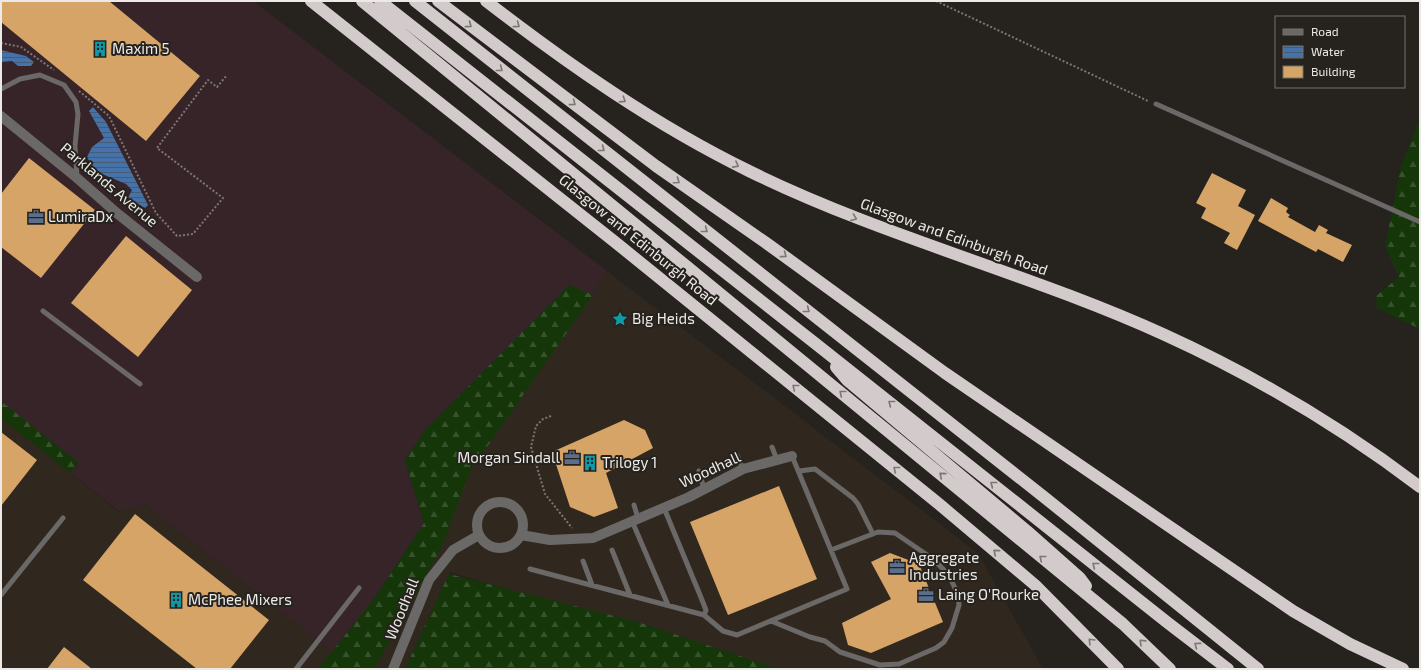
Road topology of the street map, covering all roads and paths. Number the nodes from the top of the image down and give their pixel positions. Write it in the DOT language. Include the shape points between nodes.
graph roads {
  1 [pos="311,1"];
  2 [pos="362,1"];
  3 [pos="380,1"];
  4 [pos="415,1"];
  5 [pos="438,1"];
  6 [pos="486,1"];
  7 [pos="936,1"];
  8 [pos="1,43"];
  9 [pos="227,75"];
  10 [pos="64,85"];
  11 [pos="1,89"];
  12 [pos="1156,104"];
  13 [pos="1,116"];
  14 [pos="77,178"];
  15 [pos="1420,222"];
  16 [pos="198,277"];
  17 [pos="43,310"];
  18 [pos="816,344"];
  19 [pos="140,384"];
  20 [pos="551,416"];
  21 [pos="772,447"];
  22 [pos="737,456"];
  23 [pos="792,456"];
  24 [pos="777,460"];
  25 [pos="743,469"];
  26 [pos="699,471"];
  27 [pos="798,471"];
  28 [pos="1420,487"];
  29 [pos="704,489"];
  30 [pos="634,505"];
  31 [pos="664,508"];
  32 [pos="63,518"];
  33 [pos="635,520"];
  34 [pos="521,534"];
  35 [pos="873,534"];
  36 [pos="479,535"];
  37 [pos="580,538"];
  38 [pos="612,550"];
  39 [pos="831,550"];
  40 [pos="583,561"];
  41 [pos="530,569"];
  42 [pos="592,585"];
  43 [pos="359,588"];
  44 [pos="1,595"];
  45 [pos="630,595"];
  46 [pos="1098,604"];
  47 [pos="668,605"];
  48 [pos="704,615"];
  49 [pos="771,621"];
  50 [pos="296,669"];
  51 [pos="394,669"];
  52 [pos="1118,669"];
  53 [pos="1170,669"];
  54 [pos="1228,669"];
  55 [pos="1258,669"];
  56 [pos="1403,669"];
  52 -- 1 [label="highway, Glasgow and Edinburgh Road, one-way" via="1035,584 939,504 609,237"];
  46 -- 2 [label="highway, one-way"];
  3 -- 18 [label="highway"];
  4 -- 55 [label="highway, one-way"];
  5 -- 56 [label="highway, one-way" via="656,166 945,373 1292,611 1350,644"];
  6 -- 28 [label="highway, Glasgow and Edinburgh Road, one-way" via="605,88 682,136 749,172 854,218 1040,285 1164,334 1300,406"];
  7 -- 12 [label="path"];
  8 -- 10 [label="path" via="21,47 54,71"];
  9 -- 10 [label="path" via="217,87 208,80 157,148 223,198 193,234 177,236 156,213 109,116 75,87"];
  10 -- 11 [label="lane" via="40,75 20,79"];
  10 -- 14 [label="lane" via="76,102 78,114 75,146"];
  12 -- 15 [label="lane"];
  13 -- 14 [label="street, Parklands Avenue"];
  14 -- 16 [label="street, Parklands Avenue"];
  17 -- 19 [label="lane"];
  18 -- 46 [label="highway" via="848,381 1080,578"];
  54 -- 18 [label="highway, one-way"];
  20 -- 37 [label="path" via="536,426 531,447 545,494"];
  21 -- 24 [label="lane"];
  22 -- 25 [label="lane"];
  23 -- 24 [label="street, Woodhall"];
  23 -- 27 [label="lane, Woodhall"];
  24 -- 25 [label="street, Woodhall"];
  25 -- 29 [label="street, Woodhall"];
  26 -- 29 [label="lane"];
  27 -- 35 [label="lane" via="815,469 853,498"];
  27 -- 39 [label="lane, Woodhall"];
  29 -- 31 [label="street, Woodhall"];
  30 -- 33 [label="lane"];
  31 -- 33 [label="street, Woodhall"];
  31 -- 48 [label="lane" via="706,610"];
  32 -- 44 [label="lane"];
  33 -- 37 [label="street, Woodhall" via="593,538"];
  33 -- 47 [label="lane"];
  34 -- 36 [label="street" via="514,543 499,548 486,543"];
  34 -- 36 [label="street" via="523,524 516,508 499,502 487,506 481,512 477,527"];
  34 -- 37 [label="street, Woodhall" via="550,540"];
  35 -- 39 [label="lane"];
  35 -- 49 [label="lane" via="895,533 933,559 949,575 958,595 959,605 952,628 944,642 899,664 880,665 840,652 825,641 810,638"];
  36 -- 51 [label="street, Woodhall" via="453,550 429,580"];
  38 -- 45 [label="lane"];
  39 -- 49 [label="lane, Woodhall" via="847,589"];
  40 -- 42 [label="lane"];
  41 -- 42 [label="lane"];
  42 -- 45 [label="lane"];
  43 -- 50 [label="lane"];
  45 -- 47 [label="lane"];
  53 -- 46 [label="highway, one-way"];
  47 -- 48 [label="lane"];
  48 -- 49 [label="lane, Woodhall" via="723,630 737,635"];
}
